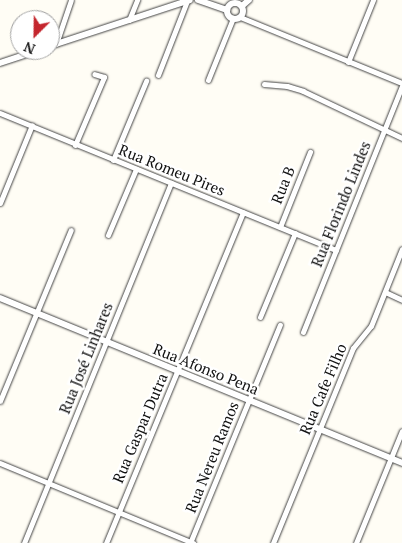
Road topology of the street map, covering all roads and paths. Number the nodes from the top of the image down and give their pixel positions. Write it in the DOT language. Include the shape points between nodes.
graph roads {
  1 [pos="71,0"];
  2 [pos="136,0"];
  3 [pos="198,0"];
  4 [pos="249,0"];
  5 [pos="373,0"];
  6 [pos="188,1"];
  7 [pos="242,6"];
  8 [pos="227,10"];
  9 [pos="236,18"];
  10 [pos="129,20"];
  11 [pos="60,28"];
  12 [pos="60,43"];
  13 [pos="348,62"];
  14 [pos="94,74"];
  15 [pos="158,76"];
  16 [pos="146,80"];
  17 [pos="208,80"];
  18 [pos="264,84"];
  19 [pos="402,85"];
  20 [pos="0,113"];
  21 [pos="32,125"];
  22 [pos="384,131"];
  23 [pos="402,138"];
  24 [pos="76,145"];
  25 [pos="310,152"];
  26 [pos="113,160"];
  27 [pos="136,169"];
  28 [pos="171,183"];
  29 [pos="0,203"];
  30 [pos="243,212"];
  31 [pos="280,227"];
  32 [pos="71,230"];
  33 [pos="295,233"];
  34 [pos="108,235"];
  35 [pos="402,249"];
  36 [pos="336,250"];
  37 [pos="385,292"];
  38 [pos="0,298"];
  39 [pos="402,300"];
  40 [pos="36,313"];
  41 [pos="260,317"];
  42 [pos="280,325"];
  43 [pos="303,332"];
  44 [pos="106,342"];
  45 [pos="178,371"];
  46 [pos="249,400"];
  47 [pos="0,401"];
  48 [pos="320,429"];
  49 [pos="402,431"];
  50 [pos="391,458"];
  51 [pos="0,463"];
  52 [pos="402,463"];
  53 [pos="49,483"];
  54 [pos="119,512"];
  55 [pos="24,543"];
  56 [pos="106,543"];
  57 [pos="191,543"];
  58 [pos="273,543"];
  59 [pos="356,543"];
  1 -- 11 [label="street"];
  2 -- 10 [label="street"];
  3 -- 8 [label="street"];
  4 -- 7 [label="street"];
  5 -- 13 [label="street"];
  6 -- 10 [label="street"];
  6 -- 15 [label="street"];
  7 -- 8 [label="street" via="233,3"];
  7 -- 9 [label="street" via="244,11"];
  8 -- 9 [label="street"];
  9 -- 13 [label="street"];
  9 -- 17 [label="street"];
  10 -- 12 [label="street"];
  13 -- 19 [label="street"];
  14 -- 24 [label="street" via="104,77"];
  16 -- 26 [label="street"];
  18 -- 22 [label="street" via="302,91"];
  19 -- 22 [label="street, Rua Florindo Lindes"];
  20 -- 21 [label="street, Rua Romeu Pires"];
  21 -- 24 [label="street, Rua Romeu Pires"];
  21 -- 29 [label="street"];
  22 -- 23 [label="street"];
  22 -- 36 [label="street, Rua Florindo Lindes"];
  24 -- 26 [label="street, Rua Romeu Pires"];
  25 -- 31 [label="street, Rua B"];
  26 -- 27 [label="street, Rua Romeu Pires"];
  27 -- 28 [label="street, Rua Romeu Pires"];
  27 -- 34 [label="street"];
  28 -- 30 [label="street, Rua Romeu Pires"];
  28 -- 44 [label="street, Rua José Linhares"];
  30 -- 31 [label="street, Rua Romeu Pires"];
  30 -- 45 [label="street, Rua Gaspar Dutra"];
  31 -- 33 [label="street, Rua Romeu Pires"];
  32 -- 40 [label="street"];
  33 -- 36 [label="street, Rua Romeu Pires"];
  33 -- 41 [label="street"];
  35 -- 37 [label="street, Rua Cafe Filho"];
  36 -- 43 [label="street, Rua Florindo Lindes"];
  37 -- 39 [label="street"];
  37 -- 48 [label="street, Rua Cafe Filho" via="372,326 352,348"];
  38 -- 40 [label="street, Rua Afonso Pena"];
  40 -- 44 [label="street, Rua Afonso Pena"];
  40 -- 47 [label="street"];
  42 -- 46 [label="street, Rua Nereu Ramos"];
  44 -- 45 [label="street, Rua Afonso Pena"];
  44 -- 53 [label="street, Rua José Linhares"];
  45 -- 46 [label="street, Rua Afonso Pena"];
  45 -- 54 [label="street, Rua Gaspar Dutra"];
  46 -- 48 [label="street, Rua Afonso Pena"];
  46 -- 57 [label="street, Rua Nereu Ramos"];
  48 -- 50 [label="street, Rua Afonso Pena"];
  48 -- 58 [label="street, Rua Cafe Filho"];
  49 -- 50 [label="street"];
  50 -- 52 [label="street, Rua Afonso Pena"];
  50 -- 59 [label="street"];
  51 -- 53 [label="street"];
  53 -- 54 [label="street"];
  53 -- 55 [label="street, Rua José Linhares"];
  54 -- 56 [label="street, Rua Gaspar Dutra"];
  54 -- 57 [label="street"];
}
